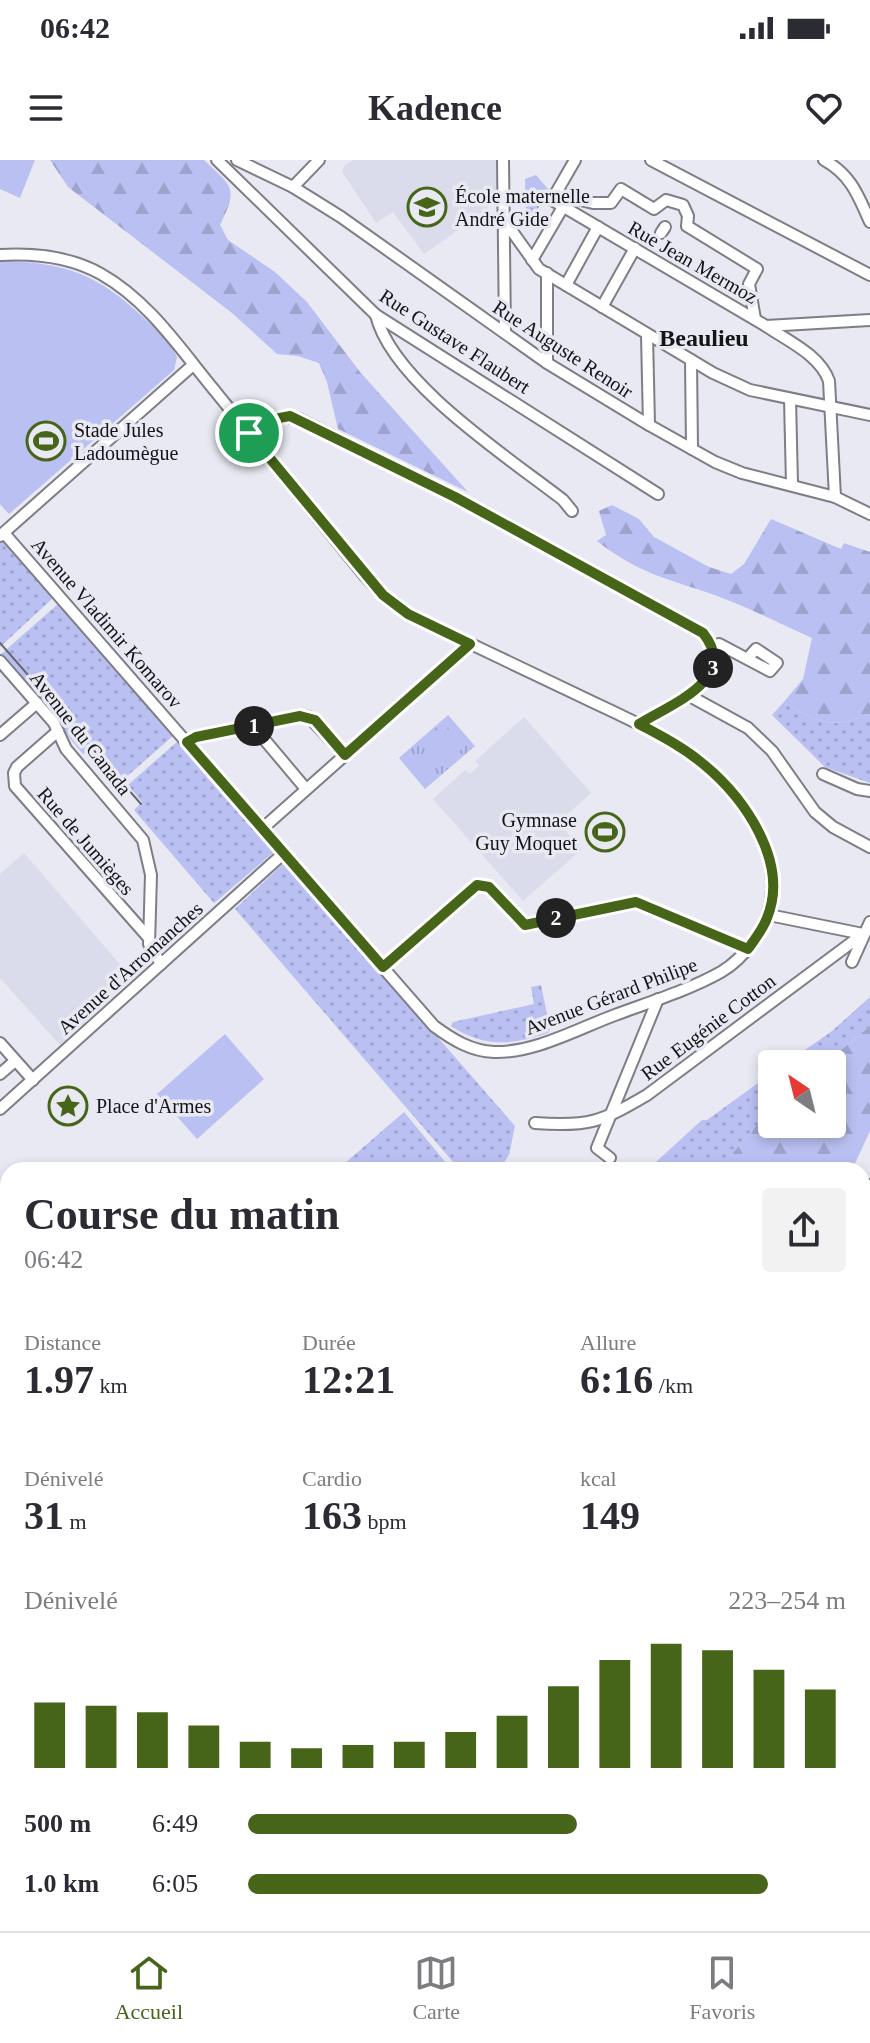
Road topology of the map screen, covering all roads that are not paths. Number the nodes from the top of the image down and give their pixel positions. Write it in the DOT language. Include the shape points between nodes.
graph roads {
  1 [pos="217,160"];
  2 [pos="237,160"];
  3 [pos="319,160"];
  4 [pos="503,160"];
  5 [pos="575,160"];
  6 [pos="651,160"];
  7 [pos="824,160"];
  8 [pos="293,187"];
  9 [pos="556,194"];
  10 [pos="563,207"];
  11 [pos="504,220"];
  12 [pos="870,222"];
  13 [pos="598,227"];
  14 [pos="635,248"];
  15 [pos="0,255"];
  16 [pos="532,260"];
  17 [pos="547,273"];
  18 [pos="870,275"];
  19 [pos="566,285"];
  20 [pos="602,307"];
  21 [pos="376,315"];
  22 [pos="755,319"];
  23 [pos="870,320"];
  24 [pos="766,326"];
  25 [pos="505,333"];
  26 [pos="647,335"];
  27 [pos="691,360"];
  28 [pos="547,363"];
  29 [pos="193,365"];
  30 [pos="790,399"];
  31 [pos="831,405"];
  32 [pos="870,415"];
  33 [pos="649,425"];
  34 [pos="249,433"];
  35 [pos="692,449"];
  36 [pos="792,484"];
  37 [pos="658,494"];
  38 [pos="835,497"];
  39 [pos="572,511"];
  40 [pos="870,514"];
  41 [pos="2,535"];
  42 [pos="470,644"];
  43 [pos="712,649"];
  44 [pos="748,658"];
  45 [pos="0,661"];
  46 [pos="688,695"];
  47 [pos="37,703"];
  48 [pos="639,724"];
  49 [pos="253,726"];
  50 [pos="58,731"];
  51 [pos="0,735"];
  52 [pos="187,742"];
  53 [pos="345,755"];
  54 [pos="823,774"];
  55 [pos="306,789"];
  56 [pos="870,791"];
  57 [pos="263,828"];
  58 [pos="870,847"];
  59 [pos="284,853"];
  60 [pos="769,915"];
  61 [pos="870,922"];
  62 [pos="863,934"];
  63 [pos="148,937"];
  64 [pos="748,949"];
  65 [pos="852,962"];
  66 [pos="161,964"];
  67 [pos="383,967"];
  68 [pos="658,999"];
  69 [pos="0,1043"];
  70 [pos="477,1049"];
  71 [pos="15,1061"];
  72 [pos="0,1074"];
  73 [pos="33,1080"];
  74 [pos="0,1109"];
  75 [pos="610,1117"];
  76 [pos="535,1123"];
  77 [pos="610,1158"];
  1 -- 21 [label="street, Rue Gustave Flaubert"];
  2 -- 8 [label="street, Rue Auguste Renoir"];
  3 -- 8 [label="street"];
  4 -- 11 [label="street"];
  5 -- 9 [label="street"];
  6 -- 18 [label="street"];
  7 -- 12 [label="street" via="854,185"];
  8 -- 25 [label="street, Rue Auguste Renoir"];
  9 -- 10 [label="street" via="552,200"];
  9 -- 22 [label="street" via="611,203 621,189 654,209 666,200 683,205 687,226 757,269 749,284"];
  10 -- 13 [label="street, Rue Jean Mermoz"];
  10 -- 16 [label="street"];
  11 -- 16 [label="street"];
  11 -- 25 [label="street"];
  13 -- 14 [label="street, Rue Jean Mermoz"];
  13 -- 19 [label="street"];
  14 -- 20 [label="street"];
  14 -- 22 [label="street, Rue Jean Mermoz"];
  15 -- 29 [label="street, Avenue Gérard Philipe" via="64,260 99,273 157,320"];
  16 -- 17 [label="street"];
  17 -- 19 [label="street"];
  17 -- 28 [label="street"];
  19 -- 20 [label="street"];
  20 -- 26 [label="street"];
  21 -- 37 [label="street, Rue Gustave Flaubert"];
  21 -- 39 [label="street" via="380,331 430,393"];
  22 -- 24 [label="street, Rue Jean Mermoz"];
  23 -- 24 [label="street, Rue Jean Mermoz"];
  24 -- 31 [label="street" via="825,370"];
  25 -- 28 [label="street, Rue Auguste Renoir"];
  26 -- 27 [label="street"];
  26 -- 33 [label="street"];
  27 -- 30 [label="street" via="750,390"];
  27 -- 35 [label="street"];
  28 -- 33 [label="street, Rue Auguste Renoir"];
  29 -- 34 [label="street, Avenue Gérard Philipe"];
  29 -- 41 [label="street"];
  30 -- 31 [label="street"];
  30 -- 36 [label="street"];
  31 -- 32 [label="street"];
  31 -- 38 [label="street"];
  33 -- 35 [label="street, Rue Auguste Renoir"];
  34 -- 42 [label="street, Avenue Gérard Philipe" via="383,595 408,614"];
  34 -- 43 [label="street" via="277,417 299,419 455,497 703,633"];
  35 -- 36 [label="street, Rue Auguste Renoir" via="742,473"];
  36 -- 38 [label="street, Rue Auguste Renoir"];
  38 -- 40 [label="street, Rue Auguste Renoir"];
  41 -- 52 [label="street, Avenue Vladimir Komarov"];
  42 -- 48 [label="street, Avenue Gérard Philipe"];
  42 -- 53 [label="street"];
  43 -- 44 [label="street" via="719,644"];
  43 -- 46 [label="street" via="711,674"];
  45 -- 47 [label="street, Avenue du Canada"];
  46 -- 48 [label="street"];
  46 -- 58 [label="street" via="748,728 772,751 815,812"];
  47 -- 50 [label="street, Avenue du Canada"];
  47 -- 51 [label="street"];
  48 -- 60 [label="street, Avenue Gérard Philipe" via="702,763 746,811 771,866"];
  49 -- 52 [label="street"];
  49 -- 53 [label="street" via="309,717"];
  49 -- 55 [label="street"];
  50 -- 63 [label="street, Avenue du Canada" via="66,749 143,840 151,875"];
  50 -- 63 [label="street, Rue de Jumièges" via="17,767 15,786"];
  52 -- 57 [label="street, Avenue Vladimir Komarov"];
  53 -- 55 [label="street"];
  54 -- 56 [label="street"];
  55 -- 57 [label="street"];
  57 -- 59 [label="street, Avenue Vladimir Komarov"];
  59 -- 66 [label="street, Avenue d'Arromanches"];
  59 -- 67 [label="street, Avenue Vladimir Komarov"];
  60 -- 62 [label="street"];
  60 -- 64 [label="street, Avenue Gérard Philipe"];
  61 -- 62 [label="street"];
  62 -- 65 [label="street"];
  62 -- 75 [label="street, Rue Eugénie Cotton"];
  63 -- 66 [label="street, Avenue du Canada"];
  64 -- 67 [label="street" via="636,902 525,925 489,887 477,885"];
  64 -- 68 [label="street, Avenue Gérard Philipe" via="721,972"];
  66 -- 73 [label="street, Avenue d'Arromanches"];
  67 -- 70 [label="street, Avenue Vladimir Komarov" via="434,1026"];
  68 -- 70 [label="street, Avenue Gérard Philipe" via="524,1049"];
  68 -- 75 [label="street"];
  69 -- 71 [label="street"];
  71 -- 72 [label="street"];
  71 -- 73 [label="street"];
  73 -- 74 [label="street, Avenue d'Arromanches"];
  75 -- 76 [label="street, Rue Eugénie Cotton" via="574,1126"];
  75 -- 77 [label="street" via="597,1148"];
}
